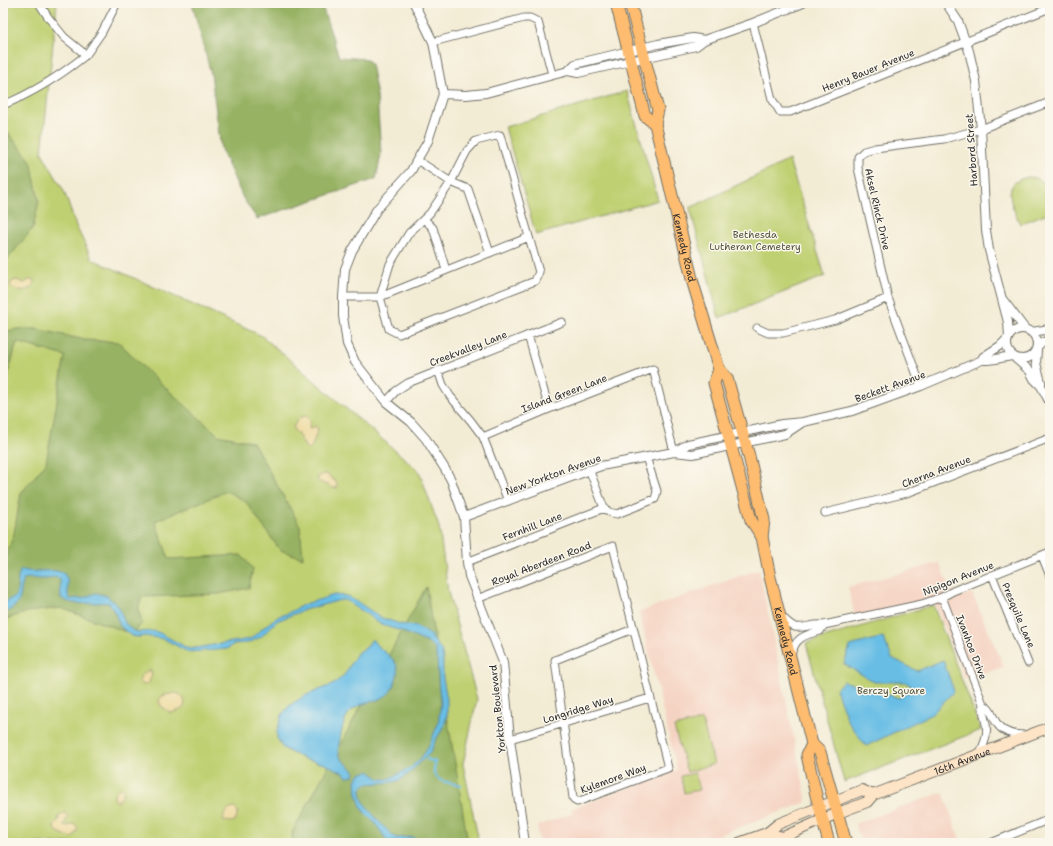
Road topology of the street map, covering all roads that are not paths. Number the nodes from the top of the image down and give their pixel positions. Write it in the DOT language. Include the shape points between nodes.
graph roads {
  1 [pos="39,3"];
  2 [pos="117,3"];
  3 [pos="414,3"];
  4 [pos="616,3"];
  5 [pos="630,3"];
  6 [pos="803,3"];
  7 [pos="946,3"];
  8 [pos="1050,8"];
  9 [pos="752,23"];
  10 [pos="432,42"];
  11 [pos="966,42"];
  12 [pos="643,52"];
  13 [pos="86,55"];
  14 [pos="630,56"];
  15 [pos="552,74"];
  16 [pos="443,94"];
  17 [pos="1050,102"];
  18 [pos="3,105"];
  19 [pos="655,124"];
  20 [pos="981,129"];
  21 [pos="418,160"];
  22 [pos="451,182"];
  23 [pos="424,219"];
  24 [pos="529,237"];
  25 [pos="490,252"];
  26 [pos="446,270"];
  27 [pos="343,297"];
  28 [pos="380,297"];
  29 [pos="888,298"];
  30 [pos="1003,299"];
  31 [pos="562,322"];
  32 [pos="757,328"];
  33 [pos="1050,329"];
  34 [pos="1028,330"];
  35 [pos="528,335"];
  36 [pos="1009,336"];
  37 [pos="1050,339"];
  38 [pos="1037,349"];
  39 [pos="1014,357"];
  40 [pos="982,360"];
  41 [pos="719,369"];
  42 [pos="438,370"];
  43 [pos="921,386"];
  44 [pos="1041,386"];
  45 [pos="386,402"];
  46 [pos="1050,403"];
  47 [pos="549,409"];
  48 [pos="483,437"];
  49 [pos="744,437"];
  50 [pos="1050,438"];
  51 [pos="729,441"];
  52 [pos="674,452"];
  53 [pos="646,457"];
  54 [pos="589,469"];
  55 [pos="508,501"];
  56 [pos="604,508"];
  57 [pos="825,513"];
  58 [pos="464,517"];
  59 [pos="762,537"];
  60 [pos="613,546"];
  61 [pos="1050,552"];
  62 [pos="1042,556"];
  63 [pos="467,562"];
  64 [pos="992,575"];
  65 [pos="1050,576"];
  66 [pos="942,598"];
  67 [pos="477,599"];
  68 [pos="780,615"];
  69 [pos="824,625"];
  70 [pos="633,629"];
  71 [pos="790,657"];
  72 [pos="1028,662"];
  73 [pos="650,698"];
  74 [pos="983,704"];
  75 [pos="562,724"];
  76 [pos="1050,727"];
  77 [pos="1029,735"];
  78 [pos="510,739"];
  79 [pos="812,744"];
  80 [pos="979,754"];
  81 [pos="873,795"];
  82 [pos="834,801"];
  83 [pos="820,807"];
  84 [pos="838,813"];
  85 [pos="1050,819"];
  86 [pos="823,820"];
  87 [pos="767,833"];
  88 [pos="525,843"];
  89 [pos="739,843"];
  90 [pos="830,843"];
  91 [pos="846,843"];
  92 [pos="991,843"];
  1 -- 13 [label="street" via="64,37"];
  2 -- 13 [label="street"];
  3 -- 10 [label="street, Yorkton Boulevard"];
  4 -- 14 [label="main road, Kennedy Road"];
  5 -- 12 [label="main road, Kennedy Road"];
  6 -- 9 [label="street"];
  7 -- 11 [label="street, Harbord Street" via="958,21"];
  8 -- 11 [label="street, Henry Bauer Avenue"];
  9 -- 11 [label="street, Henry Bauer Avenue" via="772,98 780,112 790,112"];
  9 -- 12 [label="street" via="704,40 696,46"];
  10 -- 15 [label="street" via="530,18 538,22"];
  10 -- 16 [label="street, Yorkton Boulevard"];
  11 -- 20 [label="street, Harbord Street" via="976,81"];
  12 -- 14 [label="street"];
  12 -- 19 [label="main road, Kennedy Road" via="658,110"];
  13 -- 18 [label="street" via="70,68"];
  14 -- 15 [label="street" via="575,64 568,71"];
  14 -- 19 [label="main road, Kennedy Road" via="645,116"];
  15 -- 16 [label="street" via="486,93"];
  16 -- 21 [label="street, Yorkton Boulevard" via="428,141"];
  17 -- 20 [label="street"];
  19 -- 41 [label="main road, Kennedy Road" via="693,283"];
  20 -- 29 [label="street, Aksel Rinck Drive" via="944,139 874,148 858,156 858,168"];
  20 -- 30 [label="street, Harbord Street" via="986,230 990,258"];
  21 -- 22 [label="street"];
  21 -- 27 [label="street, Yorkton Boulevard" via="377,209 352,252 345,269"];
  22 -- 23 [label="street"];
  22 -- 24 [label="street" via="467,151 476,141 500,134"];
  22 -- 25 [label="street" via="468,189"];
  23 -- 26 [label="street" via="433,228"];
  23 -- 28 [label="street" via="409,232 390,264"];
  24 -- 25 [label="street"];
  24 -- 28 [label="street" via="539,272 535,281 399,334 389,329"];
  25 -- 26 [label="street"];
  26 -- 28 [label="street"];
  27 -- 28 [label="street"];
  27 -- 45 [label="street, Yorkton Boulevard" via="347,344 355,362"];
  29 -- 32 [label="street" via="835,320 782,333 768,333"];
  29 -- 43 [label="street, Aksel Rinck Drive"];
  30 -- 34 [label="street, Harbord Street"];
  30 -- 36 [label="street, Harbord Street"];
  31 -- 35 [label="street, Creekvalley Lane"];
  33 -- 34 [label="street"];
  34 -- 36 [label="street" via="1016,330"];
  34 -- 38 [label="street" via="1037,341"];
  35 -- 42 [label="street, Creekvalley Lane"];
  35 -- 47 [label="street"];
  36 -- 39 [label="street" via="1007,347"];
  36 -- 40 [label="street, Beckett Avenue"];
  37 -- 38 [label="street" via="1042,342"];
  38 -- 39 [label="street" via="1026,359"];
  38 -- 44 [label="street" via="1036,363"];
  39 -- 40 [label="street, Beckett Avenue"];
  39 -- 44 [label="street" via="1030,371"];
  40 -- 43 [label="street, Beckett Avenue"];
  41 -- 49 [label="main road, Kennedy Road" via="727,378"];
  41 -- 51 [label="main road, Kennedy Road" via="714,383"];
  42 -- 45 [label="street, Creekvalley Lane" via="408,383"];
  42 -- 48 [label="street" via="450,396"];
  43 -- 49 [label="street, Beckett Avenue" via="852,411 803,422 785,434"];
  44 -- 46 [label="street"];
  45 -- 58 [label="street, Yorkton Boulevard" via="411,422 433,448 451,480"];
  47 -- 48 [label="street, Island Green Lane"];
  47 -- 52 [label="street, Island Green Lane" via="653,369"];
  48 -- 55 [label="street"];
  49 -- 51 [label="street, New Yorkton Avenue"];
  49 -- 59 [label="main road, Kennedy Road" via="764,520"];
  50 -- 57 [label="street, Cherna Avenue" via="907,493"];
  51 -- 52 [label="street, New Yorkton Avenue" via="688,444"];
  51 -- 59 [label="main road, Kennedy Road" via="751,520"];
  52 -- 53 [label="street, New Yorkton Avenue"];
  53 -- 54 [label="street, New Yorkton Avenue"];
  53 -- 56 [label="street" via="657,491 655,499 617,514"];
  54 -- 55 [label="street, New Yorkton Avenue"];
  54 -- 56 [label="street"];
  55 -- 58 [label="street, New Yorkton Avenue"];
  56 -- 63 [label="street, Fernhill Lane"];
  58 -- 63 [label="street, Yorkton Boulevard"];
  59 -- 68 [label="main road, Kennedy Road"];
  60 -- 67 [label="street, Royal Aberdeen Road"];
  60 -- 70 [label="street, Kylemore Way"];
  61 -- 62 [label="street, Nipigon Avenue"];
  62 -- 64 [label="street, Nipigon Avenue"];
  62 -- 65 [label="street"];
  63 -- 67 [label="street, Yorkton Boulevard"];
  64 -- 66 [label="street, Nipigon Avenue"];
  64 -- 72 [label="street, Presquile Lane"];
  66 -- 69 [label="street, Nipigon Avenue"];
  66 -- 74 [label="street, Ivanhoe Drive"];
  67 -- 78 [label="street, Yorkton Boulevard" via="503,662"];
  68 -- 69 [label="street, Nipigon Avenue" via="797,627"];
  68 -- 71 [label="main road, Kennedy Road"];
  69 -- 71 [label="street, Nipigon Avenue" via="820,631 806,635 796,642"];
  70 -- 73 [label="street, Kylemore Way"];
  70 -- 75 [label="street, Kylemore Way" via="555,660"];
  71 -- 79 [label="main road, Kennedy Road"];
  73 -- 75 [label="street, Longridge Way"];
  73 -- 75 [label="street, Kylemore Way" via="668,768 577,802 573,798"];
  74 -- 77 [label="street, Ivanhoe Drive" via="988,707 998,725 1007,732"];
  74 -- 80 [label="street, Ivanhoe Drive" via="987,732 986,742"];
  75 -- 78 [label="street, Longridge Way"];
  76 -- 77 [label="main road, 16th Avenue"];
  77 -- 80 [label="main road, 16th Avenue"];
  78 -- 88 [label="street, Yorkton Boulevard"];
  79 -- 82 [label="main road, Kennedy Road" via="820,752"];
  79 -- 83 [label="main road, Kennedy Road" via="807,755"];
  80 -- 81 [label="main road, 16th Avenue"];
  81 -- 82 [label="main road, 16th Avenue" via="864,790"];
  81 -- 84 [label="main road, 16th Avenue" via="867,802"];
  82 -- 83 [label="main road, 16th Avenue"];
  82 -- 84 [label="main road, Kennedy Road"];
  83 -- 86 [label="main road, Kennedy Road"];
  83 -- 87 [label="main road, 16th Avenue" via="778,824"];
  84 -- 86 [label="main road, 16th Avenue"];
  84 -- 91 [label="main road, Kennedy Road"];
  85 -- 92 [label="street"];
  86 -- 87 [label="main road, 16th Avenue" via="783,836"];
  86 -- 90 [label="main road, Kennedy Road"];
  87 -- 89 [label="main road, 16th Avenue"];
}
